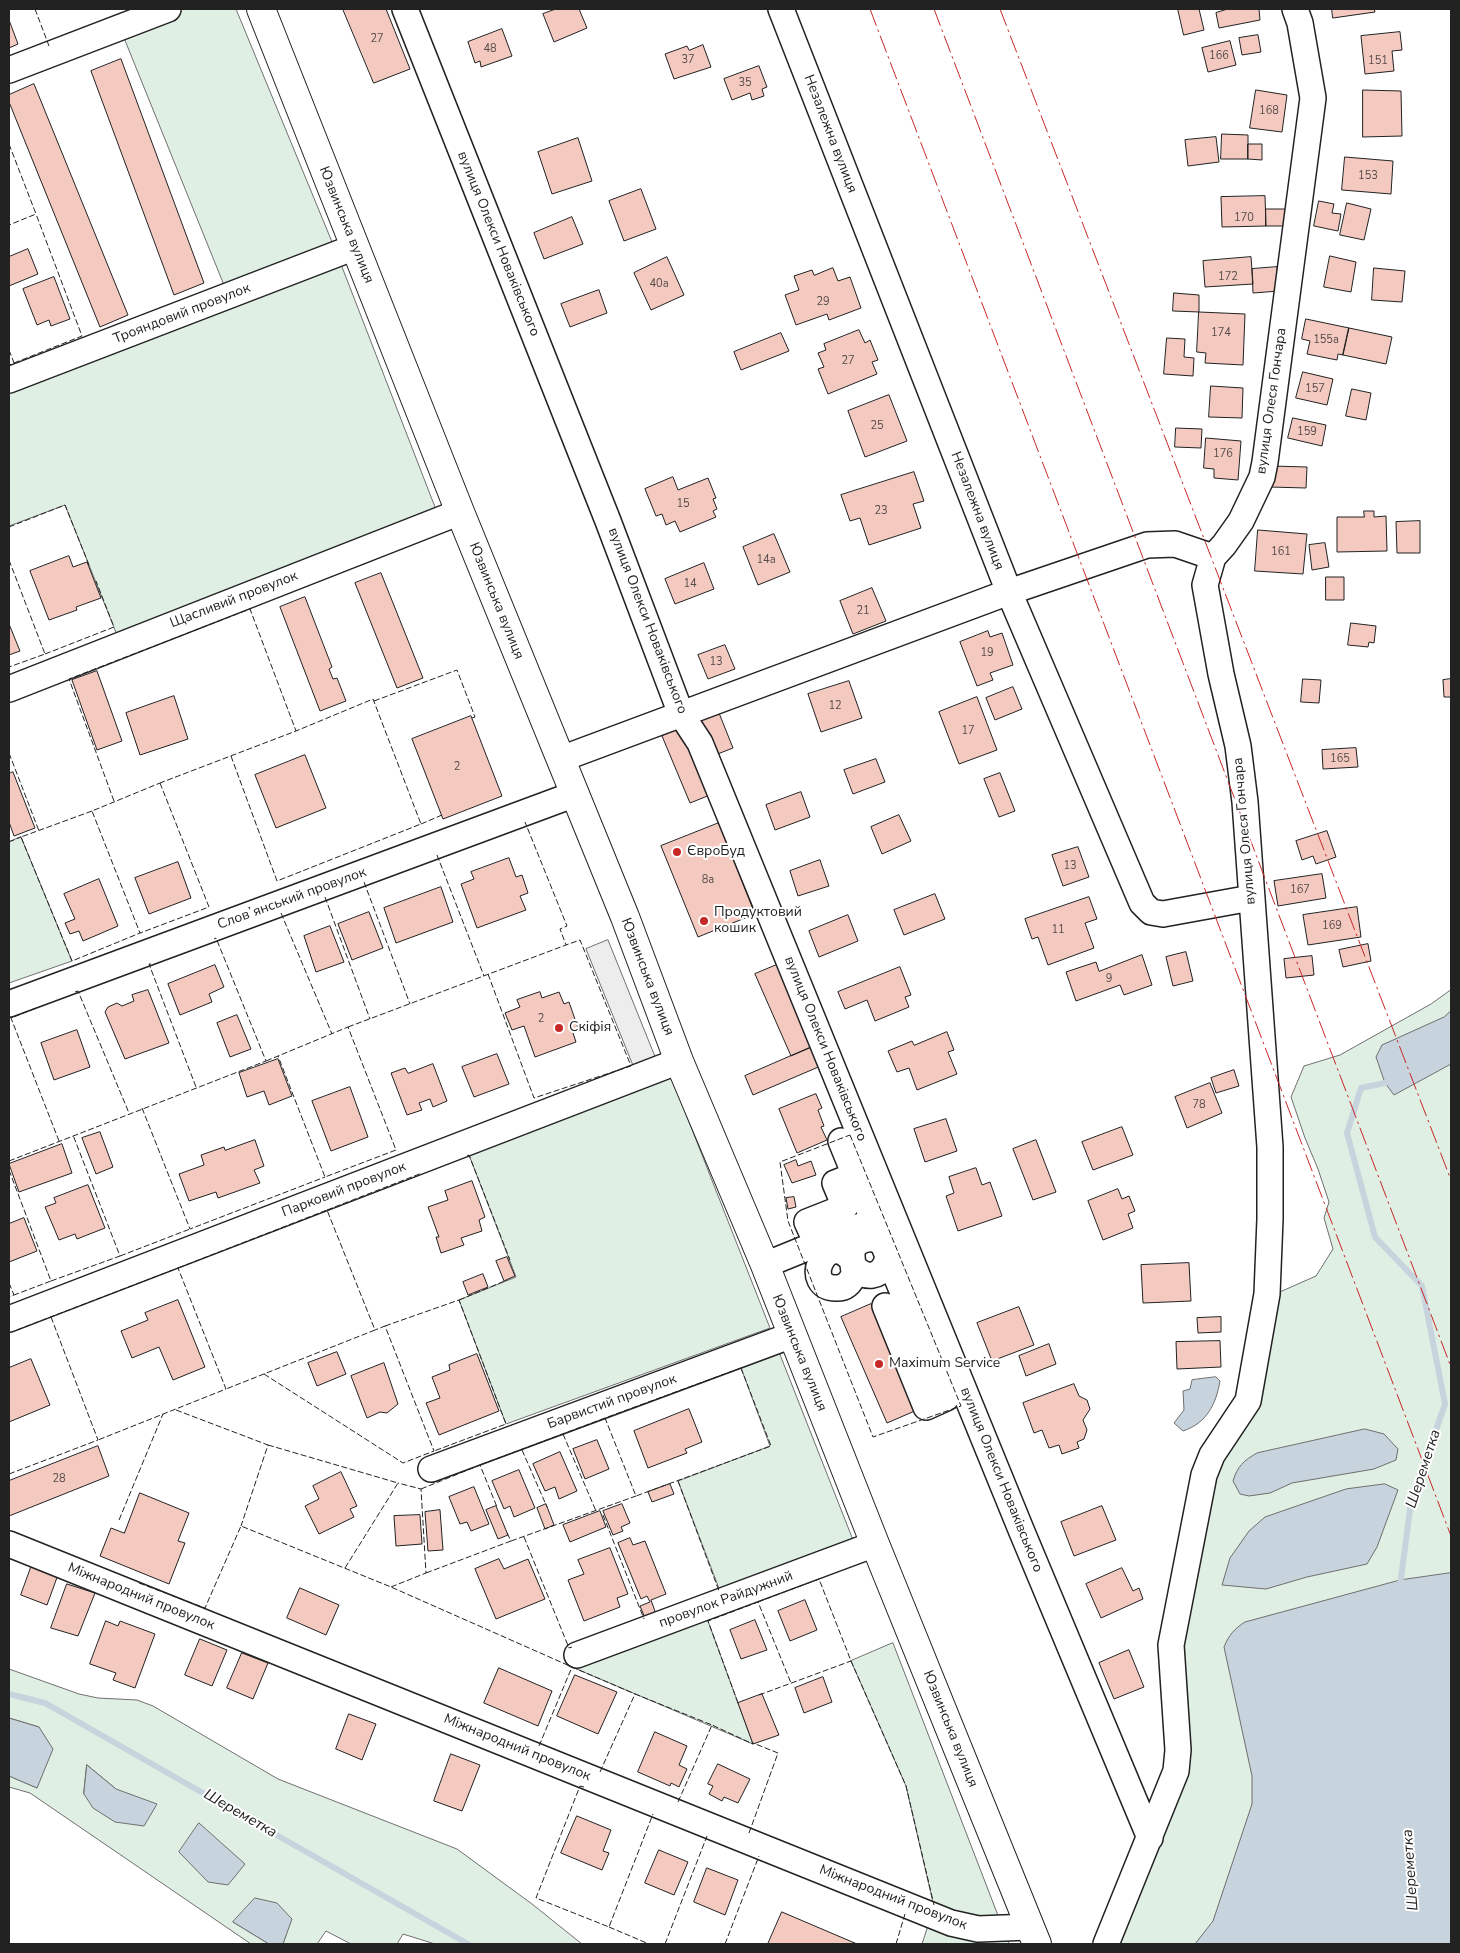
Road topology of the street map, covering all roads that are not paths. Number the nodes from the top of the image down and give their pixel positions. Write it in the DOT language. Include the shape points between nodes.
graph roads {
  1 [pos="168,9"];
  2 [pos="261,9"];
  3 [pos="405,9"];
  4 [pos="781,9"];
  5 [pos="1295,9"];
  6 [pos="9,70"];
  7 [pos="355,247"];
  8 [pos="9,380"];
  9 [pos="460,512"];
  10 [pos="1213,557"];
  11 [pos="1009,592"];
  12 [pos="9,689"];
  13 [pos="681,714"];
  14 [pos="561,759"];
  15 [pos="575,794"];
  16 [pos="1251,898"];
  17 [pos="9,1004"];
  18 [pos="679,1061"];
  19 [pos="841,1141"];
  20 [pos="855,1175"];
  21 [pos="874,1220"];
  22 [pos="817,1244"];
  23 [pos="886,1249"];
  24 [pos="853,1264"];
  25 [pos="764,1265"];
  26 [pos="885,1306"];
  27 [pos="9,1319"];
  28 [pos="792,1335"];
  29 [pos="431,1469"];
  30 [pos="9,1544"];
  31 [pos="875,1544"];
  32 [pos="577,1655"];
  33 [pos="1150,1838"];
  34 [pos="1033,1936"];
  35 [pos="1106,1944"];
  1 -- 6 [label="street"];
  2 -- 7 [label="main road, Юзвинська вулиця"];
  3 -- 13 [label="street, вулиця Олекси Новаківського"];
  4 -- 11 [label="street, Незалежна вулиця"];
  5 -- 10 [label="street, вулиця Олеся Гончара" via="1313,98 1265,462 1262,477 1242,521"];
  7 -- 8 [label="street, Трояндовий провулок"];
  7 -- 9 [label="main road, Юзвинська вулиця"];
  9 -- 12 [label="street, Щасливий провулок"];
  9 -- 14 [label="main road, Юзвинська вулиця"];
  10 -- 11 [label="street" via="1176,544 1147,545"];
  10 -- 16 [label="street, вулиця Олеся Гончара" via="1205,586 1206,598 1242,772"];
  11 -- 13 [label="street"];
  11 -- 16 [label="street, Незалежна вулиця" via="1142,903 1151,912 1163,914"];
  13 -- 14 [label="street"];
  13 -- 33 [label="street, вулиця Олекси Новаківського" via="700,743"];
  14 -- 15 [label="main road, Юзвинська вулиця"];
  15 -- 17 [label="street, Словʼянський провулок"];
  15 -- 18 [label="main road, Юзвинська вулиця"];
  16 -- 33 [label="street, вулиця Олеся Гончара" via="1270,1147 1267,1294 1248,1401 1212,1455 1204,1475 1171,1646 1178,1759 1172,1785"];
  18 -- 25 [label="main road, Юзвинська вулиця"];
  18 -- 27 [label="street, Парковий провулок"];
  19 -- 20 [label="street"];
  20 -- 21 [label="street"];
  20 -- 22 [label="street" via="835,1183 845,1207 807,1222"];
  21 -- 22 [label="street"];
  21 -- 23 [label="street"];
  22 -- 25 [label="street"];
  23 -- 24 [label="street" via="878,1241 860,1241 852,1250"];
  23 -- 26 [label="street" via="946,1398 926,1407"];
  25 -- 28 [label="main road, Юзвинська вулиця"];
  28 -- 29 [label="street, Барвистий провулок"];
  28 -- 31 [label="main road, Юзвинська вулиця"];
  30 -- 34 [label="street, Міжнародний провулок" via="951,1923"];
  31 -- 32 [label="street, провулок Райдужний"];
  31 -- 34 [label="main road, Юзвинська вулиця"];
  33 -- 35 [label="street, вулиця Олеся Гончара"];
}
